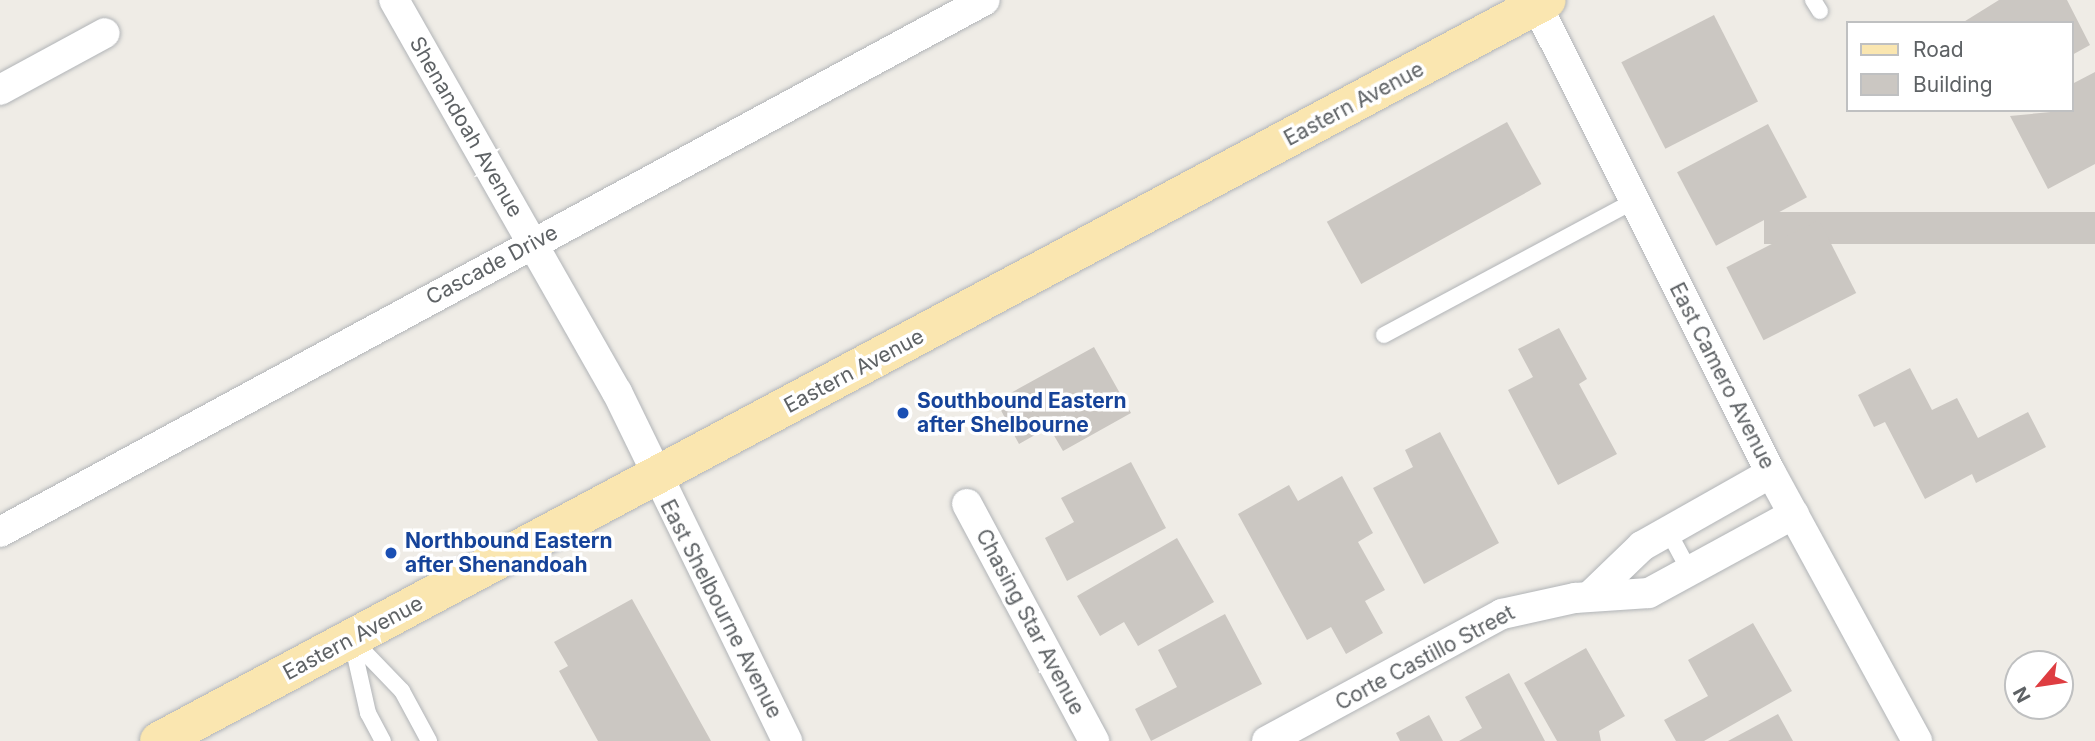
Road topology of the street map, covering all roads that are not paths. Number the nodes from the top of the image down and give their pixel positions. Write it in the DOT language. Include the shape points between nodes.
graph roads {
  1 [pos="394,0"];
  2 [pos="985,0"];
  3 [pos="1542,3"];
  4 [pos="105,33"];
  5 [pos="0,90"];
  6 [pos="1634,201"];
  7 [pos="533,243"];
  8 [pos="1384,335"];
  9 [pos="1771,473"];
  10 [pos="655,478"];
  11 [pos="967,504"];
  12 [pos="1794,514"];
  13 [pos="1668,531"];
  14 [pos="0,532"];
  15 [pos="1689,570"];
  16 [pos="1590,596"];
  17 [pos="352,639"];
  18 [pos="159,741"];
  19 [pos="383,741"];
  20 [pos="429,741"];
  21 [pos="787,741"];
  22 [pos="1094,741"];
  23 [pos="1267,741"];
  24 [pos="1917,741"];
  1 -- 7 [label="street, Shenandoah Avenue"];
  2 -- 7 [label="street, Cascade Drive"];
  3 -- 6 [label="street, East Camero Avenue"];
  3 -- 10 [label="main road, Eastern Avenue"];
  4 -- 5 [label="street"];
  6 -- 8 [label="lane"];
  6 -- 9 [label="street, East Camero Avenue"];
  7 -- 10 [label="street, Shenandoah Avenue" via="617,393"];
  7 -- 14 [label="street, Cascade Drive"];
  9 -- 12 [label="street, East Camero Avenue"];
  9 -- 13 [label="street"];
  10 -- 17 [label="main road, Eastern Avenue"];
  10 -- 21 [label="street, East Shelbourne Avenue"];
  11 -- 22 [label="street, Chasing Star Avenue"];
  12 -- 15 [label="street, Corte Castillo Street"];
  12 -- 24 [label="street, East Camero Avenue"];
  13 -- 15 [label="lane"];
  13 -- 16 [label="street" via="1623,560"];
  15 -- 16 [label="street, Corte Castillo Street" via="1649,593"];
  16 -- 23 [label="street, Corte Castillo Street" via="1502,614"];
  17 -- 18 [label="main road, Eastern Avenue"];
  17 -- 19 [label="lane" via="368,713"];
  17 -- 20 [label="lane" via="401,691"];
}
